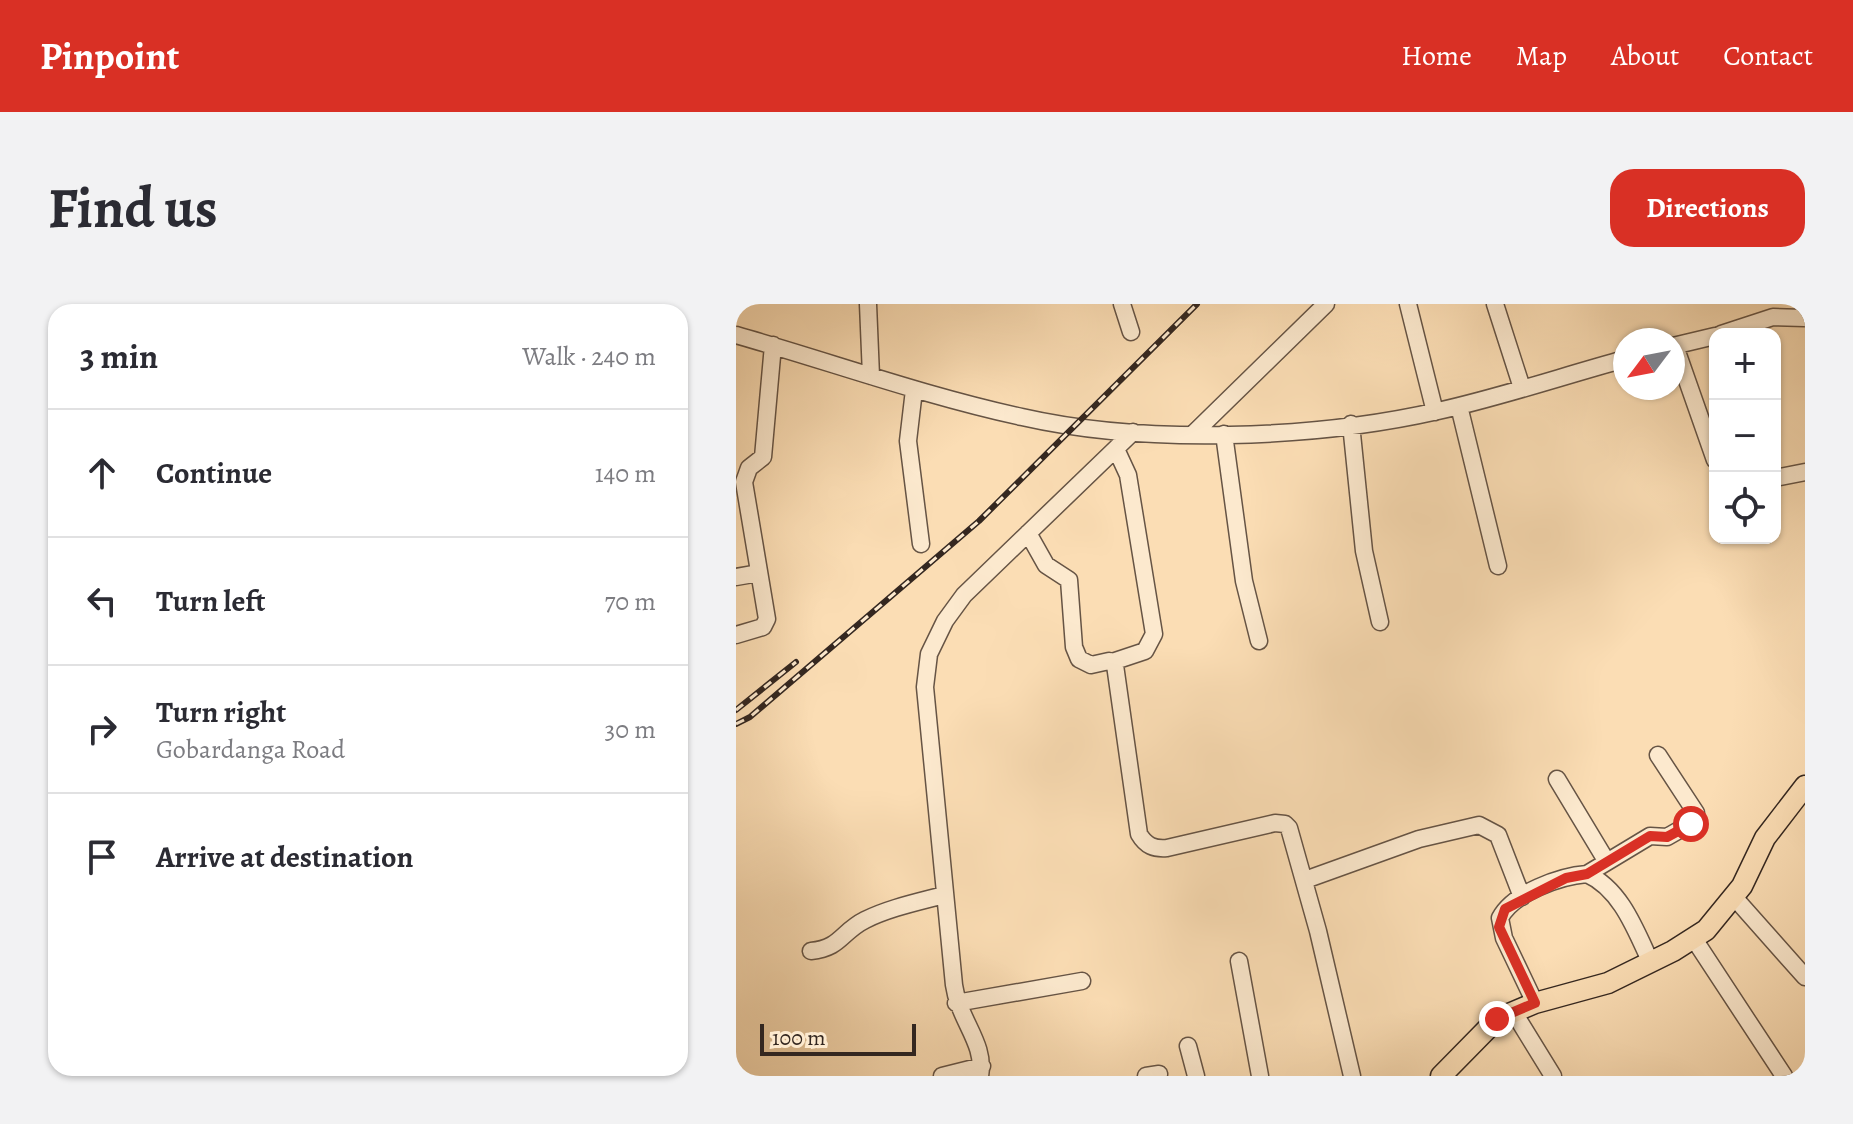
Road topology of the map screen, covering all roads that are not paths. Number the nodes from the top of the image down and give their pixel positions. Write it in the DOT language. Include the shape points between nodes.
graph roads {
  1 [pos="868,304"];
  2 [pos="1122,304"];
  3 [pos="1326,304"];
  4 [pos="1408,304"];
  5 [pos="1495,304"];
  6 [pos="1769,310"];
  7 [pos="1805,318"];
  8 [pos="1733,328"];
  9 [pos="1131,332"];
  10 [pos="736,335"];
  11 [pos="1709,337"];
  12 [pos="1685,343"];
  13 [pos="773,345"];
  14 [pos="1613,362"];
  15 [pos="871,376"];
  16 [pos="1685,377"];
  17 [pos="1522,388"];
  18 [pos="914,390"];
  19 [pos="1459,406"];
  20 [pos="1435,412"];
  21 [pos="1351,424"];
  22 [pos="1133,432"];
  23 [pos="1193,434"];
  24 [pos="1224,434"];
  25 [pos="1709,443"];
  26 [pos="1116,449"];
  27 [pos="1805,472"];
  28 [pos="1781,477"];
  29 [pos="1028,533"];
  30 [pos="921,544"];
  31 [pos="1498,566"];
  32 [pos="759,573"];
  33 [pos="736,577"];
  34 [pos="1380,622"];
  35 [pos="736,635"];
  36 [pos="1259,641"];
  37 [pos="1112,662"];
  38 [pos="1658,755"];
  39 [pos="1557,779"];
  40 [pos="1805,786"];
  41 [pos="1607,862"];
  42 [pos="1587,874"];
  43 [pos="1305,880"];
  44 [pos="944,895"];
  45 [pos="1522,897"];
  46 [pos="1734,897"];
  47 [pos="1694,939"];
  48 [pos="811,951"];
  49 [pos="1239,961"];
  50 [pos="1651,963"];
  51 [pos="1805,977"];
  52 [pos="1082,981"];
  53 [pos="956,1003"];
  54 [pos="1535,1003"];
  55 [pos="1513,1011"];
  56 [pos="1188,1046"];
  57 [pos="981,1071"];
  58 [pos="942,1076"];
  59 [pos="1196,1076"];
  60 [pos="1260,1076"];
  61 [pos="1352,1076"];
  62 [pos="1441,1076"];
  63 [pos="1553,1076"];
  64 [pos="1784,1076"];
  1 -- 15 [label="street"];
  2 -- 9 [label="street"];
  3 -- 23 [label="street"];
  4 -- 20 [label="street"];
  5 -- 17 [label="street"];
  6 -- 7 [label="street"];
  6 -- 8 [label="street"];
  10 -- 13 [label="street"];
  11 -- 12 [label="street"];
  13 -- 15 [label="street"];
  13 -- 32 [label="street" via="763,457 749,468 744,482"];
  14 -- 17 [label="street"];
  15 -- 18 [label="street"];
  16 -- 25 [label="street"];
  17 -- 19 [label="street"];
  18 -- 22 [label="street" via="1023,418"];
  18 -- 30 [label="street" via="908,441"];
  19 -- 20 [label="street"];
  19 -- 31 [label="street"];
  20 -- 21 [label="street"];
  21 -- 24 [label="street"];
  21 -- 34 [label="street" via="1364,551"];
  22 -- 23 [label="street"];
  22 -- 26 [label="street"];
  23 -- 24 [label="street"];
  24 -- 36 [label="street" via="1244,581"];
  26 -- 29 [label="street"];
  26 -- 37 [label="street" via="1128,475 1154,634 1145,651"];
  27 -- 28 [label="street"];
  29 -- 37 [label="street" via="1046,565 1069,580 1079,659 1091,665"];
  29 -- 44 [label="street" via="954,607 929,654 927,724"];
  32 -- 33 [label="street"];
  32 -- 35 [label="street" via="767,619 763,627"];
  37 -- 43 [label="street" via="1143,841 1167,848 1285,824 1293,834"];
  38 -- 41 [label="street" via="1697,818 1667,837 1650,836"];
  39 -- 41 [label="street"];
  40 -- 46 [label="main road" via="1770,831"];
  41 -- 42 [label="street"];
  42 -- 45 [label="street"];
  42 -- 50 [label="street" via="1618,900"];
  43 -- 45 [label="street" via="1419,839 1479,825 1498,835"];
  43 -- 61 [label="street"];
  44 -- 48 [label="street" via="872,917 833,947"];
  44 -- 53 [label="street"];
  45 -- 54 [label="street" via="1505,909 1499,927"];
  46 -- 47 [label="main road"];
  46 -- 51 [label="street"];
  47 -- 50 [label="main road"];
  47 -- 64 [label="street"];
  49 -- 60 [label="street"];
  50 -- 54 [label="main road" via="1592,989"];
  52 -- 53 [label="street"];
  53 -- 57 [label="street" via="978,1046"];
  54 -- 55 [label="main road"];
  55 -- 62 [label="main road" via="1479,1036"];
  55 -- 63 [label="street"];
  56 -- 59 [label="street"];
  57 -- 58 [label="street"];
}
